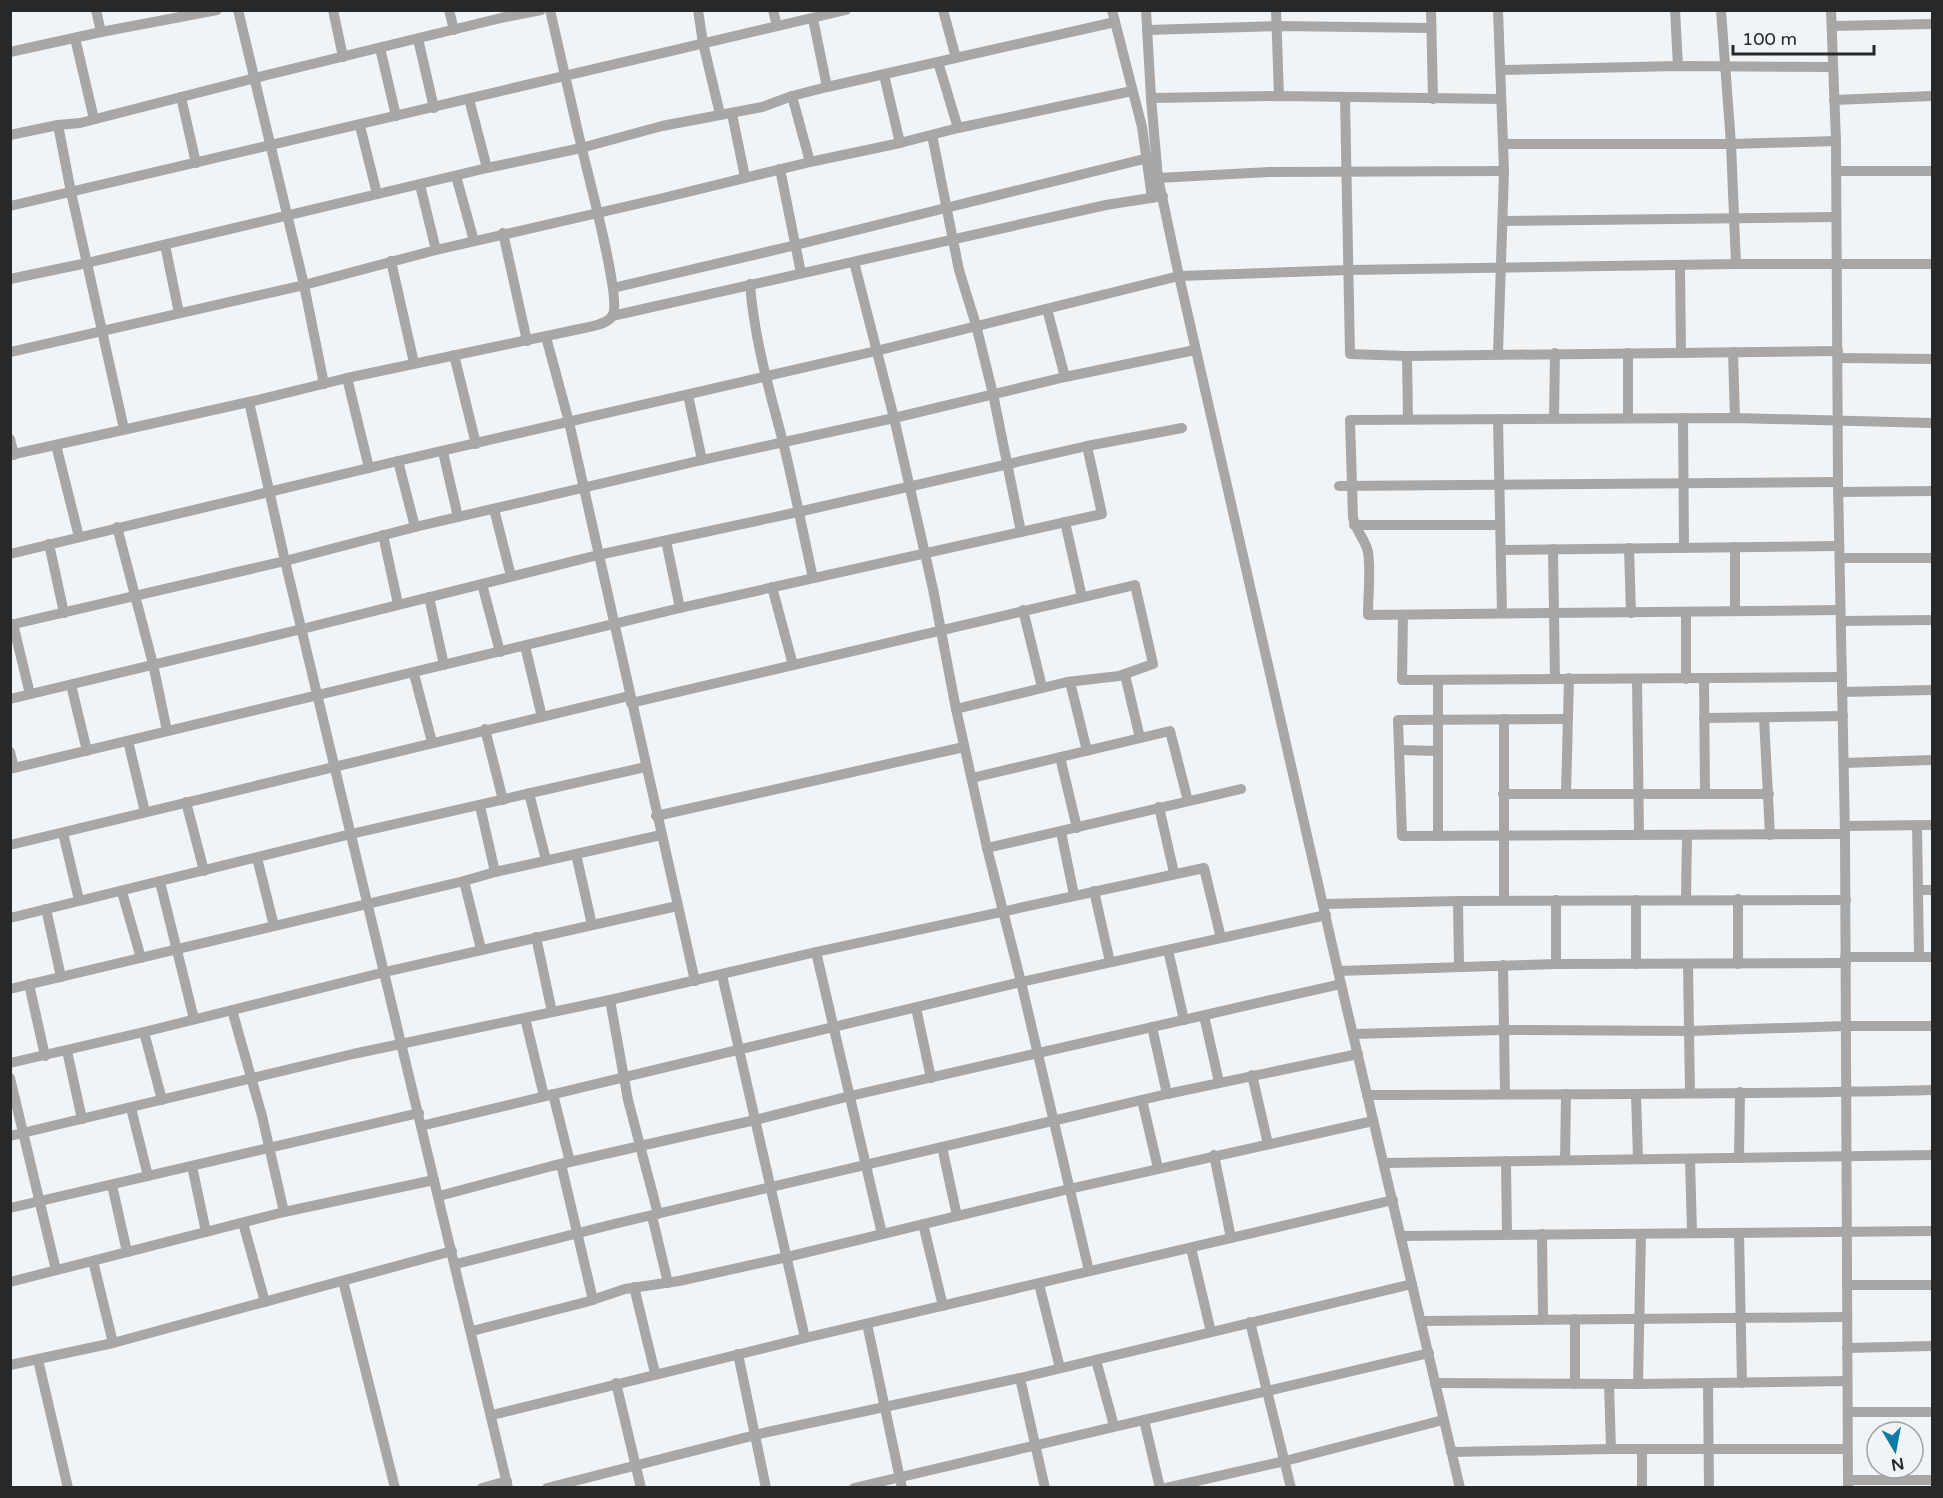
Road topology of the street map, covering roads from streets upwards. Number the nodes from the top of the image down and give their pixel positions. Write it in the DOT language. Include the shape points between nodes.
graph roads {
  1 [pos="96,10"];
  2 [pos="217,10"];
  3 [pos="238,10"];
  4 [pos="333,10"];
  5 [pos="449,10"];
  6 [pos="541,10"];
  7 [pos="550,10"];
  8 [pos="698,10"];
  9 [pos="773,10"];
  10 [pos="846,10"];
  11 [pos="943,10"];
  12 [pos="1112,10"];
  13 [pos="1146,10"];
  14 [pos="1276,10"];
  15 [pos="1431,10"];
  16 [pos="1498,10"];
  17 [pos="1675,10"];
  18 [pos="1721,10"];
  19 [pos="1832,10"];
  20 [pos="813,19"];
  21 [pos="1115,22"];
  22 [pos="1932,24"];
  23 [pos="777,26"];
  24 [pos="1276,26"];
  25 [pos="1832,26"];
  26 [pos="1431,28"];
  27 [pos="454,30"];
  28 [pos="1147,30"];
  29 [pos="101,32"];
  30 [pos="75,38"];
  31 [pos="418,39"];
  32 [pos="703,43"];
  33 [pos="380,48"];
  34 [pos="10,52"];
  35 [pos="343,57"];
  36 [pos="956,58"];
  37 [pos="938,62"];
  38 [pos="1678,66"];
  39 [pos="1726,66"];
  40 [pos="1833,67"];
  41 [pos="1501,70"];
  42 [pos="566,75"];
  43 [pos="884,75"];
  44 [pos="255,78"];
  45 [pos="827,87"];
  46 [pos="1132,91"];
  47 [pos="792,96"];
  48 [pos="1279,96"];
  49 [pos="1932,96"];
  50 [pos="181,97"];
  51 [pos="1151,98"];
  52 [pos="1345,98"];
  53 [pos="469,99"];
  54 [pos="1433,99"];
  55 [pos="1501,99"];
  56 [pos="1834,100"];
  57 [pos="434,108"];
  58 [pos="720,114"];
  59 [pos="732,114"];
  60 [pos="396,116"];
  61 [pos="94,119"];
  62 [pos="58,125"];
  63 [pos="360,126"];
  64 [pos="958,128"];
  65 [pos="10,135"];
  66 [pos="932,135"];
  67 [pos="1836,141"];
  68 [pos="900,143"];
  69 [pos="1503,144"];
  70 [pos="1731,144"];
  71 [pos="271,146"];
  72 [pos="581,148"];
  73 [pos="1148,158"];
  74 [pos="810,162"];
  75 [pos="196,164"];
  76 [pos="487,168"];
  77 [pos="780,169"];
  78 [pos="1348,171"];
  79 [pos="1504,171"];
  80 [pos="1836,171"];
  81 [pos="1932,171"];
  82 [pos="456,176"];
  83 [pos="745,177"];
  84 [pos="1158,178"];
  85 [pos="420,185"];
  86 [pos="70,192"];
  87 [pos="377,194"];
  88 [pos="1157,197"];
  89 [pos="10,206"];
  90 [pos="948,208"];
  91 [pos="598,213"];
  92 [pos="287,215"];
  93 [pos="1836,217"];
  94 [pos="1735,219"];
  95 [pos="1504,221"];
  96 [pos="503,233"];
  97 [pos="953,238"];
  98 [pos="474,240"];
  99 [pos="165,244"];
  100 [pos="796,245"];
  101 [pos="436,250"];
  102 [pos="391,261"];
  103 [pos="854,262"];
  104 [pos="87,264"];
  105 [pos="1736,264"];
  106 [pos="1837,264"];
  107 [pos="1932,264"];
  108 [pos="1680,266"];
  109 [pos="1501,268"];
  110 [pos="1349,270"];
  111 [pos="801,273"];
  112 [pos="1179,276"];
  113 [pos="10,279"];
  114 [pos="750,284"];
  115 [pos="304,285"];
  116 [pos="613,288"];
  117 [pos="1047,309"];
  118 [pos="179,313"];
  119 [pos="612,316"];
  120 [pos="976,325"];
  121 [pos="102,331"];
  122 [pos="546,337"];
  123 [pos="526,341"];
  124 [pos="1195,350"];
  125 [pos="876,351"];
  126 [pos="10,352"];
  127 [pos="1733,352"];
  128 [pos="1555,353"];
  129 [pos="1681,353"];
  130 [pos="1498,354"];
  131 [pos="1628,354"];
  132 [pos="454,355"];
  133 [pos="1838,355"];
  134 [pos="1407,356"];
  135 [pos="1932,359"];
  136 [pos="414,363"];
  137 [pos="764,375"];
  138 [pos="1065,377"];
  139 [pos="346,378"];
  140 [pos="324,384"];
  141 [pos="688,394"];
  142 [pos="993,394"];
  143 [pos="249,402"];
  144 [pos="894,418"];
  145 [pos="1554,418"];
  146 [pos="1628,418"];
  147 [pos="1683,418"];
  148 [pos="1735,418"];
  149 [pos="1408,419"];
  150 [pos="1498,419"];
  151 [pos="1838,420"];
  152 [pos="569,422"];
  153 [pos="1932,423"];
  154 [pos="1182,428"];
  155 [pos="124,429"];
  156 [pos="10,439"];
  157 [pos="783,442"];
  158 [pos="476,444"];
  159 [pos="56,445"];
  160 [pos="1087,446"];
  161 [pos="443,452"];
  162 [pos="12,455"];
  163 [pos="702,460"];
  164 [pos="398,461"];
  165 [pos="1007,464"];
  166 [pos="369,468"];
  167 [pos="1683,482"];
  168 [pos="1499,484"];
  169 [pos="908,485"];
  170 [pos="1339,486"];
  171 [pos="1351,486"];
  172 [pos="1838,487"];
  173 [pos="584,488"];
  174 [pos="1932,491"];
  175 [pos="270,493"];
  176 [pos="494,509"];
  177 [pos="798,512"];
  178 [pos="458,517"];
  179 [pos="1065,522"];
  180 [pos="1354,525"];
  181 [pos="1500,525"];
  182 [pos="415,526"];
  183 [pos="117,527"];
  184 [pos="1021,532"];
  185 [pos="383,536"];
  186 [pos="79,537"];
  187 [pos="666,541"];
  188 [pos="49,544"];
  189 [pos="1839,546"];
  190 [pos="1735,547"];
  191 [pos="1629,548"];
  192 [pos="1684,548"];
  193 [pos="1553,549"];
  194 [pos="1501,550"];
  195 [pos="10,554"];
  196 [pos="598,555"];
  197 [pos="925,555"];
  198 [pos="1840,558"];
  199 [pos="1932,558"];
  200 [pos="285,561"];
  201 [pos="511,576"];
  202 [pos="813,578"];
  203 [pos="482,584"];
  204 [pos="772,587"];
  205 [pos="136,595"];
  206 [pos="429,597"];
  207 [pos="1082,597"];
  208 [pos="398,604"];
  209 [pos="680,608"];
  210 [pos="1023,610"];
  211 [pos="1735,611"];
  212 [pos="1554,612"];
  213 [pos="64,613"];
  214 [pos="1502,613"];
  215 [pos="1631,613"];
  216 [pos="1686,613"];
  217 [pos="1403,615"];
  218 [pos="1840,616"];
  219 [pos="1932,620"];
  220 [pos="12,625"];
  221 [pos="614,625"];
  222 [pos="302,629"];
  223 [pos="940,631"];
  224 [pos="525,646"];
  225 [pos="500,652"];
  226 [pos="153,664"];
  227 [pos="444,665"];
  228 [pos="794,665"];
  229 [pos="414,674"];
  230 [pos="1125,675"];
  231 [pos="1842,677"];
  232 [pos="1569,678"];
  233 [pos="1555,679"];
  234 [pos="1637,679"];
  235 [pos="1686,679"];
  236 [pos="1704,679"];
  237 [pos="1438,680"];
  238 [pos="1070,682"];
  239 [pos="71,685"];
  240 [pos="1042,687"];
  241 [pos="1932,690"];
  242 [pos="1842,692"];
  243 [pos="30,694"];
  244 [pos="318,696"];
  245 [pos="10,699"];
  246 [pos="630,699"];
  247 [pos="956,709"];
  248 [pos="1843,716"];
  249 [pos="542,717"];
  250 [pos="1704,718"];
  251 [pos="1764,718"];
  252 [pos="1438,719"];
  253 [pos="1504,719"];
  254 [pos="1568,719"];
  255 [pos="485,729"];
  256 [pos="167,731"];
  257 [pos="1140,738"];
  258 [pos="128,741"];
  259 [pos="432,742"];
  260 [pos="964,747"];
  261 [pos="1400,750"];
  262 [pos="87,751"];
  263 [pos="1087,751"];
  264 [pos="1437,751"];
  265 [pos="10,752"];
  266 [pos="1060,758"];
  267 [pos="1932,760"];
  268 [pos="1844,763"];
  269 [pos="335,767"];
  270 [pos="645,767"];
  271 [pos="12,769"];
  272 [pos="972,778"];
  273 [pos="1241,789"];
  274 [pos="529,793"];
  275 [pos="1705,793"];
  276 [pos="1503,794"];
  277 [pos="1566,794"];
  278 [pos="1639,794"];
  279 [pos="1769,794"];
  280 [pos="503,800"];
  281 [pos="1188,801"];
  282 [pos="186,802"];
  283 [pos="480,806"];
  284 [pos="1160,807"];
  285 [pos="145,812"];
  286 [pos="656,816"];
  287 [pos="1917,825"];
  288 [pos="1932,825"];
  289 [pos="1077,828"];
  290 [pos="1845,830"];
  291 [pos="1060,832"];
  292 [pos="63,833"];
  293 [pos="351,834"];
  294 [pos="1639,834"];
  295 [pos="661,835"];
  296 [pos="1503,835"];
  297 [pos="1687,835"];
  298 [pos="1770,835"];
  299 [pos="1438,836"];
  300 [pos="10,845"];
  301 [pos="987,848"];
  302 [pos="576,854"];
  303 [pos="257,858"];
  304 [pos="546,860"];
  305 [pos="204,871"];
  306 [pos="495,872"];
  307 [pos="1174,873"];
  308 [pos="464,881"];
  309 [pos="160,882"];
  310 [pos="1918,890"];
  311 [pos="1932,890"];
  312 [pos="1094,891"];
  313 [pos="122,892"];
  314 [pos="1074,895"];
  315 [pos="1686,899"];
  316 [pos="1738,899"];
  317 [pos="79,900"];
  318 [pos="1504,900"];
  319 [pos="1556,900"];
  320 [pos="1636,900"];
  321 [pos="1845,900"];
  322 [pos="1458,901"];
  323 [pos="368,904"];
  324 [pos="1323,904"];
  325 [pos="677,906"];
  326 [pos="46,909"];
  327 [pos="1003,911"];
  328 [pos="1326,915"];
  329 [pos="10,918"];
  330 [pos="592,925"];
  331 [pos="274,926"];
  332 [pos="536,937"];
  333 [pos="1221,938"];
  334 [pos="177,948"];
  335 [pos="481,949"];
  336 [pos="1168,950"];
  337 [pos="816,952"];
  338 [pos="1919,957"];
  339 [pos="1932,957"];
  340 [pos="141,958"];
  341 [pos="1846,960"];
  342 [pos="1110,962"];
  343 [pos="1556,964"];
  344 [pos="1636,964"];
  345 [pos="1688,964"];
  346 [pos="1738,964"];
  347 [pos="1503,965"];
  348 [pos="1459,966"];
  349 [pos="1338,971"];
  350 [pos="385,972"];
  351 [pos="722,975"];
  352 [pos="60,977"];
  353 [pos="694,981"];
  354 [pos="1021,982"];
  355 [pos="29,984"];
  356 [pos="1341,984"];
  357 [pos="10,989"];
  358 [pos="610,1000"];
  359 [pos="916,1008"];
  360 [pos="232,1010"];
  361 [pos="552,1012"];
  362 [pos="1204,1016"];
  363 [pos="525,1018"];
  364 [pos="194,1019"];
  365 [pos="1184,1020"];
  366 [pos="1847,1026"];
  367 [pos="1932,1026"];
  368 [pos="834,1027"];
  369 [pos="1152,1027"];
  370 [pos="1503,1030"];
  371 [pos="1689,1031"];
  372 [pos="144,1032"];
  373 [pos="1353,1034"];
  374 [pos="402,1045"];
  375 [pos="738,1049"];
  376 [pos="67,1051"];
  377 [pos="1038,1053"];
  378 [pos="1358,1054"];
  379 [pos="45,1056"];
  380 [pos="10,1063"];
  381 [pos="1252,1075"];
  382 [pos="10,1078"];
  383 [pos="250,1078"];
  384 [pos="624,1078"];
  385 [pos="931,1078"];
  386 [pos="1219,1082"];
  387 [pos="1932,1090"];
  388 [pos="1740,1092"];
  389 [pos="1848,1092"];
  390 [pos="1690,1093"];
  391 [pos="1167,1094"];
  392 [pos="1505,1094"];
  393 [pos="1566,1094"];
  394 [pos="549,1095"];
  395 [pos="1367,1095"];
  396 [pos="1636,1095"];
  397 [pos="850,1096"];
  398 [pos="1142,1100"];
  399 [pos="162,1101"];
  400 [pos="130,1108"];
  401 [pos="419,1113"];
  402 [pos="82,1119"];
  403 [pos="754,1120"];
  404 [pos="1054,1120"];
  405 [pos="1374,1121"];
  406 [pos="421,1126"];
  407 [pos="22,1133"];
  408 [pos="10,1136"];
  409 [pos="1268,1144"];
  410 [pos="642,1146"];
  411 [pos="942,1147"];
  412 [pos="270,1149"];
  413 [pos="1214,1155"];
  414 [pos="1932,1155"];
  415 [pos="1846,1156"];
  416 [pos="1739,1158"];
  417 [pos="1638,1159"];
  418 [pos="1690,1159"];
  419 [pos="1565,1160"];
  420 [pos="1506,1161"];
  421 [pos="565,1163"];
  422 [pos="1383,1163"];
  423 [pos="867,1164"];
  424 [pos="192,1166"];
  425 [pos="1158,1168"];
  426 [pos="148,1176"];
  427 [pos="434,1180"];
  428 [pos="112,1185"];
  429 [pos="771,1188"];
  430 [pos="1069,1189"];
  431 [pos="439,1196"];
  432 [pos="1393,1200"];
  433 [pos="38,1201"];
  434 [pos="10,1208"];
  435 [pos="284,1212"];
  436 [pos="655,1215"];
  437 [pos="957,1216"];
  438 [pos="243,1223"];
  439 [pos="923,1224"];
  440 [pos="1932,1231"];
  441 [pos="206,1232"];
  442 [pos="1846,1232"];
  443 [pos="577,1233"];
  444 [pos="1692,1233"];
  445 [pos="1739,1233"];
  446 [pos="882,1234"];
  447 [pos="1507,1234"];
  448 [pos="1542,1234"];
  449 [pos="1641,1234"];
  450 [pos="1402,1236"];
  451 [pos="1231,1238"];
  452 [pos="1191,1248"];
  453 [pos="452,1251"];
  454 [pos="127,1252"];
  455 [pos="787,1257"];
  456 [pos="93,1261"];
  457 [pos="456,1264"];
  458 [pos="56,1270"];
  459 [pos="1089,1271"];
  460 [pos="343,1281"];
  461 [pos="10,1282"];
  462 [pos="668,1283"];
  463 [pos="1039,1284"];
  464 [pos="1412,1284"];
  465 [pos="1847,1285"];
  466 [pos="1932,1285"];
  467 [pos="634,1287"];
  468 [pos="593,1300"];
  469 [pos="265,1302"];
  470 [pos="943,1306"];
  471 [pos="1846,1317"];
  472 [pos="1640,1318"];
  473 [pos="1742,1318"];
  474 [pos="1543,1319"];
  475 [pos="1575,1319"];
  476 [pos="1422,1321"];
  477 [pos="1250,1322"];
  478 [pos="867,1324"];
  479 [pos="472,1331"];
  480 [pos="1211,1332"];
  481 [pos="805,1338"];
  482 [pos="113,1343"];
  483 [pos="1932,1346"];
  484 [pos="1847,1348"];
  485 [pos="738,1353"];
  486 [pos="1430,1353"];
  487 [pos="39,1360"];
  488 [pos="1096,1360"];
  489 [pos="10,1365"];
  490 [pos="1060,1368"];
  491 [pos="655,1373"];
  492 [pos="1020,1378"];
  493 [pos="1847,1381"];
  494 [pos="616,1383"];
  495 [pos="1435,1383"];
  496 [pos="1708,1383"];
  497 [pos="1742,1383"];
  498 [pos="1575,1384"];
  499 [pos="1609,1384"];
  500 [pos="1638,1384"];
  501 [pos="1268,1392"];
  502 [pos="885,1407"];
  503 [pos="1848,1412"];
  504 [pos="1932,1412"];
  505 [pos="492,1415"];
  506 [pos="1144,1420"];
  507 [pos="1443,1420"];
  508 [pos="1114,1426"];
  509 [pos="754,1436"];
  510 [pos="1036,1445"];
  511 [pos="1611,1449"];
  512 [pos="1642,1449"];
  513 [pos="1847,1449"];
  514 [pos="1708,1450"];
  515 [pos="1451,1452"];
  516 [pos="1285,1461"];
  517 [pos="636,1466"];
  518 [pos="1932,1480"];
  519 [pos="901,1482"];
  520 [pos="1213,1482"];
  521 [pos="507,1484"];
  522 [pos="1848,1484"];
  523 [pos="68,1488"];
  524 [pos="395,1488"];
  525 [pos="482,1488"];
  526 [pos="548,1488"];
  527 [pos="641,1488"];
  528 [pos="766,1488"];
  529 [pos="854,1488"];
  530 [pos="1045,1488"];
  531 [pos="1160,1488"];
  532 [pos="1166,1488"];
  533 [pos="1291,1488"];
  534 [pos="1460,1488"];
  535 [pos="1642,1488"];
  536 [pos="1709,1488"];
  1 -- 29 [label="street"];
  2 -- 29 [label="street"];
  3 -- 44 [label="street"];
  4 -- 35 [label="street"];
  5 -- 27 [label="street"];
  6 -- 27 [label="street"];
  7 -- 42 [label="street"];
  8 -- 32 [label="street"];
  9 -- 23 [label="street"];
  10 -- 20 [label="street"];
  11 -- 36 [label="street"];
  12 -- 21 [label="street"];
  13 -- 28 [label="street"];
  14 -- 24 [label="street"];
  15 -- 26 [label="street"];
  16 -- 41 [label="street"];
  17 -- 38 [label="street"];
  18 -- 39 [label="street"];
  19 -- 25 [label="street"];
  20 -- 23 [label="street"];
  20 -- 45 [label="street"];
  21 -- 36 [label="street"];
  21 -- 46 [label="street"];
  22 -- 25 [label="street"];
  23 -- 32 [label="street"];
  24 -- 26 [label="street"];
  24 -- 28 [label="street"];
  24 -- 48 [label="street"];
  25 -- 40 [label="street"];
  26 -- 54 [label="street"];
  27 -- 31 [label="street"];
  28 -- 51 [label="street"];
  29 -- 30 [label="street"];
  30 -- 34 [label="street"];
  30 -- 61 [label="street"];
  31 -- 33 [label="street"];
  31 -- 57 [label="street"];
  32 -- 42 [label="street"];
  32 -- 58 [label="street"];
  33 -- 35 [label="street"];
  33 -- 60 [label="street"];
  35 -- 44 [label="street"];
  36 -- 37 [label="street"];
  37 -- 43 [label="street"];
  37 -- 64 [label="street"];
  38 -- 39 [label="street"];
  38 -- 41 [label="street"];
  39 -- 40 [label="street"];
  39 -- 70 [label="street"];
  40 -- 56 [label="street"];
  41 -- 55 [label="street"];
  42 -- 53 [label="street"];
  42 -- 72 [label="street"];
  43 -- 45 [label="street"];
  43 -- 68 [label="street"];
  44 -- 50 [label="street"];
  44 -- 71 [label="street"];
  45 -- 47 [label="street"];
  46 -- 64 [label="street"];
  46 -- 73 [label="street"];
  47 -- 59 [label="street"];
  47 -- 74 [label="street"];
  48 -- 51 [label="street"];
  48 -- 52 [label="street"];
  49 -- 56 [label="street"];
  50 -- 61 [label="street"];
  50 -- 75 [label="street"];
  51 -- 84 [label="street"];
  52 -- 54 [label="street"];
  52 -- 78 [label="street"];
  53 -- 57 [label="street"];
  53 -- 76 [label="street"];
  54 -- 55 [label="street"];
  55 -- 69 [label="street"];
  56 -- 67 [label="street"];
  57 -- 60 [label="street"];
  58 -- 59 [label="street"];
  58 -- 72 [label="street"];
  59 -- 83 [label="street"];
  60 -- 63 [label="street"];
  61 -- 62 [label="street"];
  62 -- 65 [label="street"];
  62 -- 86 [label="street"];
  63 -- 71 [label="street"];
  63 -- 87 [label="street"];
  64 -- 66 [label="street"];
  66 -- 68 [label="street"];
  66 -- 90 [label="street"];
  67 -- 70 [label="street"];
  67 -- 80 [label="street"];
  68 -- 74 [label="street"];
  69 -- 70 [label="street"];
  69 -- 79 [label="street"];
  70 -- 94 [label="street"];
  71 -- 75 [label="street"];
  71 -- 92 [label="street"];
  72 -- 76 [label="street"];
  72 -- 91 [label="street"];
  73 -- 88 [label="street"];
  73 -- 90 [label="street"];
  74 -- 77 [label="street"];
  75 -- 86 [label="street"];
  76 -- 82 [label="street"];
  77 -- 83 [label="street"];
  77 -- 100 [label="street"];
  78 -- 79 [label="street"];
  78 -- 84 [label="street"];
  78 -- 110 [label="street"];
  79 -- 95 [label="street"];
  80 -- 81 [label="street"];
  80 -- 93 [label="street"];
  82 -- 85 [label="street"];
  82 -- 98 [label="street"];
  83 -- 91 [label="street"];
  84 -- 88 [label="street"];
  85 -- 87 [label="street"];
  85 -- 101 [label="street"];
  86 -- 89 [label="street"];
  86 -- 104 [label="street"];
  87 -- 92 [label="street"];
  88 -- 97 [label="street"];
  88 -- 112 [label="street"];
  90 -- 97 [label="street"];
  90 -- 100 [label="street"];
  91 -- 96 [label="street"];
  91 -- 116 [label="street"];
  92 -- 99 [label="street"];
  92 -- 115 [label="street"];
  93 -- 94 [label="street"];
  93 -- 106 [label="street"];
  94 -- 95 [label="street"];
  94 -- 105 [label="street"];
  95 -- 109 [label="street"];
  96 -- 98 [label="street"];
  96 -- 123 [label="street"];
  97 -- 103 [label="street"];
  97 -- 120 [label="street"];
  98 -- 101 [label="street"];
  99 -- 104 [label="street"];
  99 -- 118 [label="street"];
  100 -- 111 [label="street"];
  100 -- 116 [label="street"];
  101 -- 102 [label="street"];
  102 -- 115 [label="street"];
  102 -- 136 [label="street"];
  103 -- 111 [label="street"];
  103 -- 125 [label="street"];
  104 -- 113 [label="street"];
  104 -- 121 [label="street"];
  105 -- 106 [label="street"];
  105 -- 108 [label="street"];
  106 -- 107 [label="street"];
  106 -- 133 [label="street"];
  108 -- 109 [label="street"];
  108 -- 129 [label="street"];
  109 -- 110 [label="street"];
  109 -- 130 [label="street"];
  110 -- 112 [label="street"];
  110 -- 134 [label="street" via="1350,354"];
  111 -- 114 [label="street"];
  112 -- 117 [label="street"];
  112 -- 124 [label="street"];
  114 -- 119 [label="street"];
  114 -- 137 [label="street"];
  115 -- 118 [label="street"];
  115 -- 140 [label="street"];
  116 -- 119 [label="street"];
  117 -- 120 [label="street"];
  117 -- 138 [label="street"];
  118 -- 121 [label="street"];
  119 -- 122 [label="street" via="589,327"];
  120 -- 125 [label="street"];
  120 -- 142 [label="street"];
  121 -- 126 [label="street"];
  121 -- 155 [label="street"];
  122 -- 123 [label="street"];
  122 -- 152 [label="street"];
  123 -- 132 [label="street"];
  124 -- 138 [label="street"];
  124 -- 324 [label="street"];
  125 -- 137 [label="street"];
  125 -- 144 [label="street"];
  127 -- 129 [label="street"];
  127 -- 133 [label="street"];
  127 -- 148 [label="street"];
  128 -- 130 [label="street"];
  128 -- 131 [label="street"];
  128 -- 145 [label="street"];
  129 -- 131 [label="street"];
  130 -- 134 [label="street"];
  131 -- 146 [label="street"];
  132 -- 136 [label="street"];
  132 -- 158 [label="street"];
  133 -- 135 [label="street"];
  133 -- 151 [label="street"];
  134 -- 149 [label="street"];
  136 -- 139 [label="street"];
  137 -- 141 [label="street"];
  137 -- 157 [label="street"];
  138 -- 142 [label="street"];
  139 -- 140 [label="street"];
  139 -- 166 [label="street"];
  140 -- 143 [label="street"];
  141 -- 152 [label="street"];
  141 -- 163 [label="street"];
  142 -- 144 [label="street"];
  142 -- 165 [label="street"];
  143 -- 155 [label="street"];
  143 -- 175 [label="street"];
  144 -- 157 [label="street"];
  144 -- 169 [label="street"];
  145 -- 146 [label="street"];
  145 -- 150 [label="street"];
  146 -- 147 [label="street"];
  147 -- 148 [label="street"];
  147 -- 167 [label="street"];
  148 -- 151 [label="street"];
  149 -- 150 [label="street"];
  149 -- 171 [label="street" via="1350,420"];
  150 -- 168 [label="street"];
  151 -- 153 [label="street"];
  151 -- 172 [label="street"];
  152 -- 158 [label="street"];
  152 -- 173 [label="street"];
  154 -- 160 [label="street"];
  155 -- 159 [label="street"];
  156 -- 162 [label="street"];
  157 -- 163 [label="street"];
  157 -- 177 [label="street"];
  158 -- 161 [label="street"];
  159 -- 162 [label="street"];
  159 -- 186 [label="street"];
  160 -- 165 [label="street"];
  160 -- 179 [label="street" via="1102,514"];
  161 -- 164 [label="street"];
  161 -- 178 [label="street"];
  163 -- 173 [label="street"];
  164 -- 166 [label="street"];
  164 -- 182 [label="street"];
  165 -- 169 [label="street"];
  165 -- 184 [label="street"];
  166 -- 175 [label="street"];
  167 -- 168 [label="street"];
  167 -- 172 [label="street"];
  167 -- 192 [label="street"];
  168 -- 171 [label="street"];
  168 -- 181 [label="street"];
  169 -- 177 [label="street"];
  169 -- 197 [label="street"];
  170 -- 171 [label="street"];
  171 -- 180 [label="street"];
  172 -- 174 [label="street"];
  172 -- 189 [label="street"];
  173 -- 176 [label="street"];
  173 -- 196 [label="street"];
  175 -- 183 [label="street"];
  175 -- 200 [label="street"];
  176 -- 178 [label="street"];
  176 -- 201 [label="street"];
  177 -- 187 [label="street"];
  177 -- 202 [label="street"];
  178 -- 182 [label="street"];
  179 -- 184 [label="street"];
  179 -- 207 [label="street"];
  180 -- 181 [label="street"];
  180 -- 217 [label="street" via="1368,553 1368,615"];
  181 -- 194 [label="street"];
  182 -- 185 [label="street"];
  183 -- 186 [label="street"];
  183 -- 205 [label="street"];
  184 -- 197 [label="street"];
  185 -- 200 [label="street"];
  185 -- 208 [label="street"];
  186 -- 188 [label="street"];
  187 -- 196 [label="street"];
  187 -- 209 [label="street"];
  188 -- 195 [label="street"];
  188 -- 213 [label="street"];
  189 -- 190 [label="street"];
  189 -- 198 [label="street"];
  190 -- 192 [label="street"];
  190 -- 211 [label="street"];
  191 -- 192 [label="street"];
  191 -- 193 [label="street"];
  191 -- 215 [label="street"];
  193 -- 194 [label="street"];
  193 -- 212 [label="street"];
  194 -- 214 [label="street"];
  196 -- 201 [label="street"];
  196 -- 221 [label="street"];
  197 -- 202 [label="street"];
  197 -- 223 [label="street"];
  198 -- 199 [label="street"];
  198 -- 218 [label="street"];
  200 -- 205 [label="street"];
  200 -- 222 [label="street"];
  201 -- 203 [label="street"];
  202 -- 204 [label="street"];
  203 -- 206 [label="street"];
  203 -- 225 [label="street"];
  204 -- 209 [label="street"];
  204 -- 228 [label="street"];
  205 -- 213 [label="street"];
  205 -- 226 [label="street"];
  206 -- 208 [label="street"];
  206 -- 227 [label="street"];
  207 -- 210 [label="street"];
  207 -- 230 [label="street" via="1135,585 1153,664"];
  208 -- 222 [label="street"];
  209 -- 221 [label="street"];
  210 -- 223 [label="street"];
  210 -- 240 [label="street"];
  211 -- 216 [label="street"];
  211 -- 218 [label="street"];
  212 -- 214 [label="street"];
  212 -- 215 [label="street"];
  212 -- 233 [label="street"];
  213 -- 220 [label="street"];
  214 -- 217 [label="street"];
  215 -- 216 [label="street"];
  216 -- 235 [label="street"];
  217 -- 237 [label="street" via="1402,680"];
  218 -- 219 [label="street"];
  218 -- 231 [label="street"];
  220 -- 243 [label="street"];
  221 -- 224 [label="street"];
  221 -- 246 [label="street"];
  222 -- 226 [label="street"];
  222 -- 244 [label="street"];
  223 -- 228 [label="street"];
  223 -- 247 [label="street"];
  224 -- 225 [label="street"];
  224 -- 249 [label="street"];
  225 -- 227 [label="street"];
  226 -- 239 [label="street"];
  226 -- 256 [label="street"];
  227 -- 229 [label="street"];
  228 -- 246 [label="street"];
  229 -- 244 [label="street"];
  229 -- 259 [label="street"];
  230 -- 238 [label="street"];
  230 -- 257 [label="street"];
  231 -- 236 [label="street"];
  231 -- 242 [label="street"];
  232 -- 233 [label="street"];
  232 -- 234 [label="street"];
  232 -- 254 [label="street"];
  233 -- 237 [label="street"];
  234 -- 235 [label="street"];
  234 -- 278 [label="street"];
  235 -- 236 [label="street"];
  236 -- 250 [label="street"];
  237 -- 252 [label="street"];
  238 -- 240 [label="street"];
  238 -- 263 [label="street"];
  239 -- 243 [label="street"];
  239 -- 262 [label="street"];
  240 -- 247 [label="street"];
  241 -- 242 [label="street"];
  242 -- 248 [label="street"];
  243 -- 245 [label="street"];
  244 -- 256 [label="street"];
  244 -- 269 [label="street"];
  246 -- 249 [label="street"];
  246 -- 270 [label="street"];
  247 -- 260 [label="street"];
  248 -- 251 [label="street"];
  248 -- 268 [label="street"];
  249 -- 255 [label="street"];
  250 -- 251 [label="street"];
  250 -- 275 [label="street"];
  251 -- 279 [label="street"];
  252 -- 253 [label="street"];
  252 -- 261 [label="street" via="1398,720"];
  252 -- 264 [label="street"];
  253 -- 254 [label="street"];
  253 -- 276 [label="street"];
  254 -- 277 [label="street"];
  255 -- 259 [label="street"];
  255 -- 280 [label="street"];
  256 -- 258 [label="street"];
  257 -- 263 [label="street"];
  257 -- 281 [label="street" via="1170,731"];
  258 -- 262 [label="street"];
  258 -- 285 [label="street"];
  259 -- 269 [label="street"];
  260 -- 272 [label="street"];
  260 -- 286 [label="street"];
  261 -- 264 [label="street"];
  261 -- 299 [label="street" via="1402,836"];
  262 -- 271 [label="street"];
  263 -- 266 [label="street"];
  264 -- 299 [label="street"];
  265 -- 271 [label="street"];
  266 -- 272 [label="street"];
  266 -- 289 [label="street"];
  267 -- 268 [label="street"];
  268 -- 290 [label="street"];
  269 -- 282 [label="street"];
  269 -- 293 [label="street"];
  270 -- 274 [label="street"];
  270 -- 286 [label="street"];
  272 -- 301 [label="street"];
  273 -- 281 [label="street"];
  274 -- 280 [label="street"];
  274 -- 304 [label="street"];
  275 -- 278 [label="street"];
  275 -- 279 [label="street"];
  276 -- 277 [label="street"];
  276 -- 296 [label="street"];
  277 -- 278 [label="street"];
  278 -- 294 [label="street"];
  279 -- 298 [label="street"];
  280 -- 283 [label="street"];
  281 -- 284 [label="street"];
  282 -- 285 [label="street"];
  282 -- 305 [label="street"];
  283 -- 293 [label="street"];
  283 -- 306 [label="street"];
  284 -- 289 [label="street"];
  284 -- 307 [label="street"];
  285 -- 292 [label="street"];
  286 -- 295 [label="street"];
  287 -- 288 [label="street"];
  287 -- 290 [label="street"];
  287 -- 310 [label="street"];
  289 -- 291 [label="street"];
  290 -- 298 [label="street"];
  290 -- 321 [label="street"];
  291 -- 301 [label="street"];
  291 -- 314 [label="street"];
  292 -- 300 [label="street"];
  292 -- 317 [label="street"];
  293 -- 303 [label="street"];
  293 -- 323 [label="street"];
  294 -- 296 [label="street"];
  294 -- 297 [label="street"];
  295 -- 302 [label="street"];
  295 -- 325 [label="street"];
  296 -- 299 [label="street"];
  296 -- 318 [label="street"];
  297 -- 298 [label="street"];
  297 -- 315 [label="street"];
  301 -- 327 [label="street"];
  302 -- 304 [label="street"];
  302 -- 330 [label="street"];
  303 -- 305 [label="street"];
  303 -- 331 [label="street"];
  304 -- 306 [label="street"];
  305 -- 309 [label="street"];
  306 -- 308 [label="street"];
  307 -- 312 [label="street"];
  307 -- 333 [label="street" via="1204,868"];
  308 -- 323 [label="street"];
  308 -- 335 [label="street"];
  309 -- 313 [label="street"];
  309 -- 334 [label="street"];
  310 -- 311 [label="street"];
  310 -- 338 [label="street"];
  312 -- 314 [label="street"];
  312 -- 342 [label="street"];
  313 -- 317 [label="street"];
  313 -- 340 [label="street"];
  314 -- 327 [label="street"];
  315 -- 316 [label="street"];
  315 -- 320 [label="street"];
  316 -- 321 [label="street"];
  316 -- 346 [label="street"];
  317 -- 326 [label="street"];
  318 -- 319 [label="street"];
  318 -- 322 [label="street"];
  319 -- 320 [label="street"];
  319 -- 343 [label="street"];
  320 -- 344 [label="street"];
  321 -- 341 [label="street"];
  322 -- 324 [label="street"];
  322 -- 348 [label="street"];
  323 -- 331 [label="street"];
  323 -- 350 [label="street"];
  324 -- 328 [label="street"];
  325 -- 330 [label="street"];
  325 -- 353 [label="street"];
  326 -- 329 [label="street"];
  326 -- 352 [label="street"];
  327 -- 337 [label="street"];
  327 -- 354 [label="street"];
  328 -- 333 [label="street"];
  328 -- 349 [label="street"];
  330 -- 332 [label="street"];
  331 -- 334 [label="street"];
  332 -- 335 [label="street"];
  332 -- 361 [label="street"];
  333 -- 336 [label="street"];
  334 -- 340 [label="street"];
  334 -- 364 [label="street"];
  335 -- 350 [label="street"];
  336 -- 342 [label="street"];
  336 -- 365 [label="street"];
  337 -- 351 [label="street"];
  337 -- 368 [label="street"];
  338 -- 339 [label="street"];
  338 -- 341 [label="street"];
  340 -- 352 [label="street"];
  341 -- 346 [label="street"];
  341 -- 366 [label="street"];
  342 -- 354 [label="street"];
  343 -- 344 [label="street"];
  343 -- 347 [label="street"];
  344 -- 345 [label="street"];
  345 -- 346 [label="street"];
  345 -- 371 [label="street"];
  347 -- 348 [label="street"];
  347 -- 370 [label="street"];
  348 -- 349 [label="street"];
  349 -- 356 [label="street"];
  350 -- 360 [label="street"];
  350 -- 374 [label="street"];
  351 -- 353 [label="street"];
  351 -- 375 [label="street"];
  352 -- 355 [label="street"];
  353 -- 358 [label="street"];
  354 -- 359 [label="street"];
  354 -- 377 [label="street"];
  355 -- 357 [label="street"];
  355 -- 379 [label="street"];
  356 -- 362 [label="street"];
  356 -- 373 [label="street"];
  358 -- 361 [label="street"];
  358 -- 384 [label="street"];
  359 -- 368 [label="street"];
  359 -- 385 [label="street"];
  360 -- 364 [label="street"];
  360 -- 383 [label="street"];
  361 -- 363 [label="street"];
  362 -- 365 [label="street"];
  362 -- 386 [label="street"];
  363 -- 374 [label="street"];
  363 -- 394 [label="street"];
  364 -- 372 [label="street"];
  365 -- 369 [label="street"];
  366 -- 367 [label="street"];
  366 -- 371 [label="street"];
  366 -- 389 [label="street"];
  368 -- 375 [label="street"];
  368 -- 397 [label="street"];
  369 -- 377 [label="street"];
  369 -- 391 [label="street"];
  370 -- 371 [label="street"];
  370 -- 373 [label="street"];
  370 -- 392 [label="street"];
  371 -- 390 [label="street"];
  372 -- 376 [label="street"];
  372 -- 399 [label="street"];
  373 -- 378 [label="street"];
  374 -- 383 [label="street"];
  374 -- 401 [label="street"];
  375 -- 384 [label="street"];
  375 -- 403 [label="street"];
  376 -- 379 [label="street"];
  376 -- 402 [label="street"];
  377 -- 385 [label="street"];
  377 -- 404 [label="street"];
  378 -- 381 [label="street"];
  378 -- 395 [label="street"];
  379 -- 380 [label="street"];
  381 -- 386 [label="street"];
  381 -- 409 [label="street"];
  382 -- 407 [label="street"];
  383 -- 399 [label="street"];
  383 -- 412 [label="street"];
  384 -- 394 [label="street"];
  384 -- 410 [label="street"];
  385 -- 397 [label="street"];
  386 -- 391 [label="street"];
  387 -- 389 [label="street"];
  388 -- 389 [label="street"];
  388 -- 390 [label="street"];
  388 -- 416 [label="street"];
  389 -- 415 [label="street"];
  390 -- 396 [label="street"];
  391 -- 398 [label="street"];
  392 -- 393 [label="street"];
  392 -- 395 [label="street"];
  393 -- 396 [label="street"];
  393 -- 419 [label="street"];
  394 -- 406 [label="street"];
  394 -- 421 [label="street"];
  395 -- 405 [label="street"];
  396 -- 417 [label="street"];
  397 -- 403 [label="street"];
  397 -- 423 [label="street"];
  398 -- 404 [label="street"];
  398 -- 425 [label="street"];
  399 -- 400 [label="street"];
  400 -- 402 [label="street"];
  400 -- 426 [label="street"];
  401 -- 406 [label="street"];
  401 -- 412 [label="street"];
  402 -- 407 [label="street"];
  403 -- 410 [label="street"];
  403 -- 429 [label="street"];
  404 -- 411 [label="street"];
  404 -- 430 [label="street"];
  405 -- 409 [label="street"];
  405 -- 422 [label="street"];
  406 -- 427 [label="street"];
  407 -- 408 [label="street"];
  407 -- 433 [label="street"];
  409 -- 413 [label="street"];
  410 -- 421 [label="street"];
  410 -- 436 [label="street"];
  411 -- 423 [label="street"];
  411 -- 437 [label="street"];
  412 -- 424 [label="street"];
  412 -- 435 [label="street"];
  413 -- 425 [label="street"];
  413 -- 451 [label="street"];
  414 -- 415 [label="street"];
  415 -- 416 [label="street"];
  415 -- 442 [label="street"];
  416 -- 418 [label="street"];
  417 -- 418 [label="street"];
  417 -- 419 [label="street"];
  418 -- 444 [label="street"];
  419 -- 420 [label="street"];
  420 -- 422 [label="street"];
  420 -- 447 [label="street"];
  421 -- 431 [label="street"];
  421 -- 443 [label="street"];
  422 -- 432 [label="street"];
  423 -- 429 [label="street"];
  423 -- 446 [label="street"];
  424 -- 426 [label="street"];
  424 -- 441 [label="street"];
  425 -- 430 [label="street"];
  426 -- 428 [label="street"];
  427 -- 431 [label="street"];
  427 -- 435 [label="street"];
  428 -- 433 [label="street"];
  428 -- 454 [label="street"];
  429 -- 436 [label="street"];
  429 -- 455 [label="street"];
  430 -- 437 [label="street"];
  430 -- 459 [label="street"];
  431 -- 453 [label="street"];
  432 -- 450 [label="street"];
  432 -- 451 [label="street"];
  433 -- 434 [label="street"];
  433 -- 458 [label="street"];
  435 -- 438 [label="street"];
  436 -- 443 [label="street"];
  436 -- 462 [label="street"];
  437 -- 439 [label="street"];
  438 -- 441 [label="street"];
  438 -- 469 [label="street"];
  439 -- 446 [label="street"];
  439 -- 470 [label="street"];
  440 -- 442 [label="street"];
  441 -- 454 [label="street"];
  442 -- 445 [label="street"];
  442 -- 465 [label="street"];
  443 -- 457 [label="street"];
  443 -- 468 [label="street"];
  444 -- 445 [label="street"];
  444 -- 449 [label="street"];
  445 -- 473 [label="street"];
  446 -- 455 [label="street"];
  447 -- 448 [label="street"];
  447 -- 450 [label="street"];
  448 -- 449 [label="street"];
  448 -- 474 [label="street"];
  449 -- 472 [label="street"];
  450 -- 464 [label="street"];
  451 -- 452 [label="street"];
  452 -- 459 [label="street"];
  452 -- 480 [label="street"];
  453 -- 457 [label="street"];
  453 -- 460 [label="street"];
  454 -- 456 [label="street"];
  455 -- 462 [label="street"];
  455 -- 481 [label="street"];
  456 -- 458 [label="street"];
  456 -- 482 [label="street"];
  457 -- 479 [label="street"];
  458 -- 461 [label="street"];
  459 -- 463 [label="street"];
  460 -- 469 [label="street"];
  460 -- 524 [label="street"];
  462 -- 467 [label="street"];
  463 -- 470 [label="street"];
  463 -- 490 [label="street"];
  464 -- 476 [label="street"];
  464 -- 477 [label="street"];
  465 -- 466 [label="street"];
  465 -- 471 [label="street"];
  467 -- 468 [label="street"];
  467 -- 491 [label="street"];
  468 -- 479 [label="street"];
  469 -- 482 [label="street"];
  470 -- 478 [label="street"];
  471 -- 473 [label="street"];
  471 -- 484 [label="street"];
  472 -- 473 [label="street"];
  472 -- 475 [label="street"];
  472 -- 500 [label="street"];
  473 -- 497 [label="street"];
  474 -- 475 [label="street"];
  474 -- 476 [label="street"];
  475 -- 498 [label="street"];
  476 -- 486 [label="street"];
  477 -- 480 [label="street"];
  477 -- 501 [label="street"];
  478 -- 481 [label="street"];
  478 -- 502 [label="street"];
  479 -- 505 [label="street"];
  480 -- 488 [label="street"];
  481 -- 485 [label="street"];
  482 -- 487 [label="street"];
  483 -- 484 [label="street"];
  484 -- 493 [label="street"];
  485 -- 491 [label="street"];
  485 -- 509 [label="street"];
  486 -- 495 [label="street"];
  486 -- 501 [label="street"];
  487 -- 489 [label="street"];
  487 -- 523 [label="street"];
  488 -- 490 [label="street"];
  488 -- 508 [label="street"];
  490 -- 492 [label="street"];
  491 -- 494 [label="street"];
  492 -- 502 [label="street"];
  492 -- 510 [label="street"];
  493 -- 497 [label="street"];
  493 -- 503 [label="street"];
  494 -- 505 [label="street"];
  494 -- 517 [label="street"];
  495 -- 498 [label="street"];
  495 -- 507 [label="street"];
  496 -- 497 [label="street"];
  496 -- 500 [label="street"];
  496 -- 514 [label="street"];
  498 -- 499 [label="street"];
  499 -- 500 [label="street"];
  499 -- 511 [label="street"];
  501 -- 506 [label="street"];
  501 -- 516 [label="street"];
  502 -- 509 [label="street"];
  502 -- 519 [label="street"];
  503 -- 504 [label="street"];
  503 -- 513 [label="street"];
  505 -- 521 [label="street"];
  506 -- 508 [label="street"];
  506 -- 531 [label="street"];
  507 -- 515 [label="street"];
  507 -- 516 [label="street"];
  508 -- 510 [label="street"];
  509 -- 517 [label="street"];
  509 -- 528 [label="street"];
  510 -- 519 [label="street"];
  510 -- 530 [label="street"];
  511 -- 512 [label="street"];
  511 -- 515 [label="street"];
  512 -- 514 [label="street"];
  512 -- 535 [label="street"];
  513 -- 514 [label="street"];
  513 -- 522 [label="street"];
  514 -- 536 [label="street"];
  515 -- 534 [label="street"];
  516 -- 520 [label="street"];
  516 -- 533 [label="street"];
  517 -- 526 [label="street"];
  517 -- 527 [label="street"];
  518 -- 522 [label="street"];
  519 -- 529 [label="street"];
  520 -- 532 [label="street"];
  521 -- 525 [label="street"];
}
